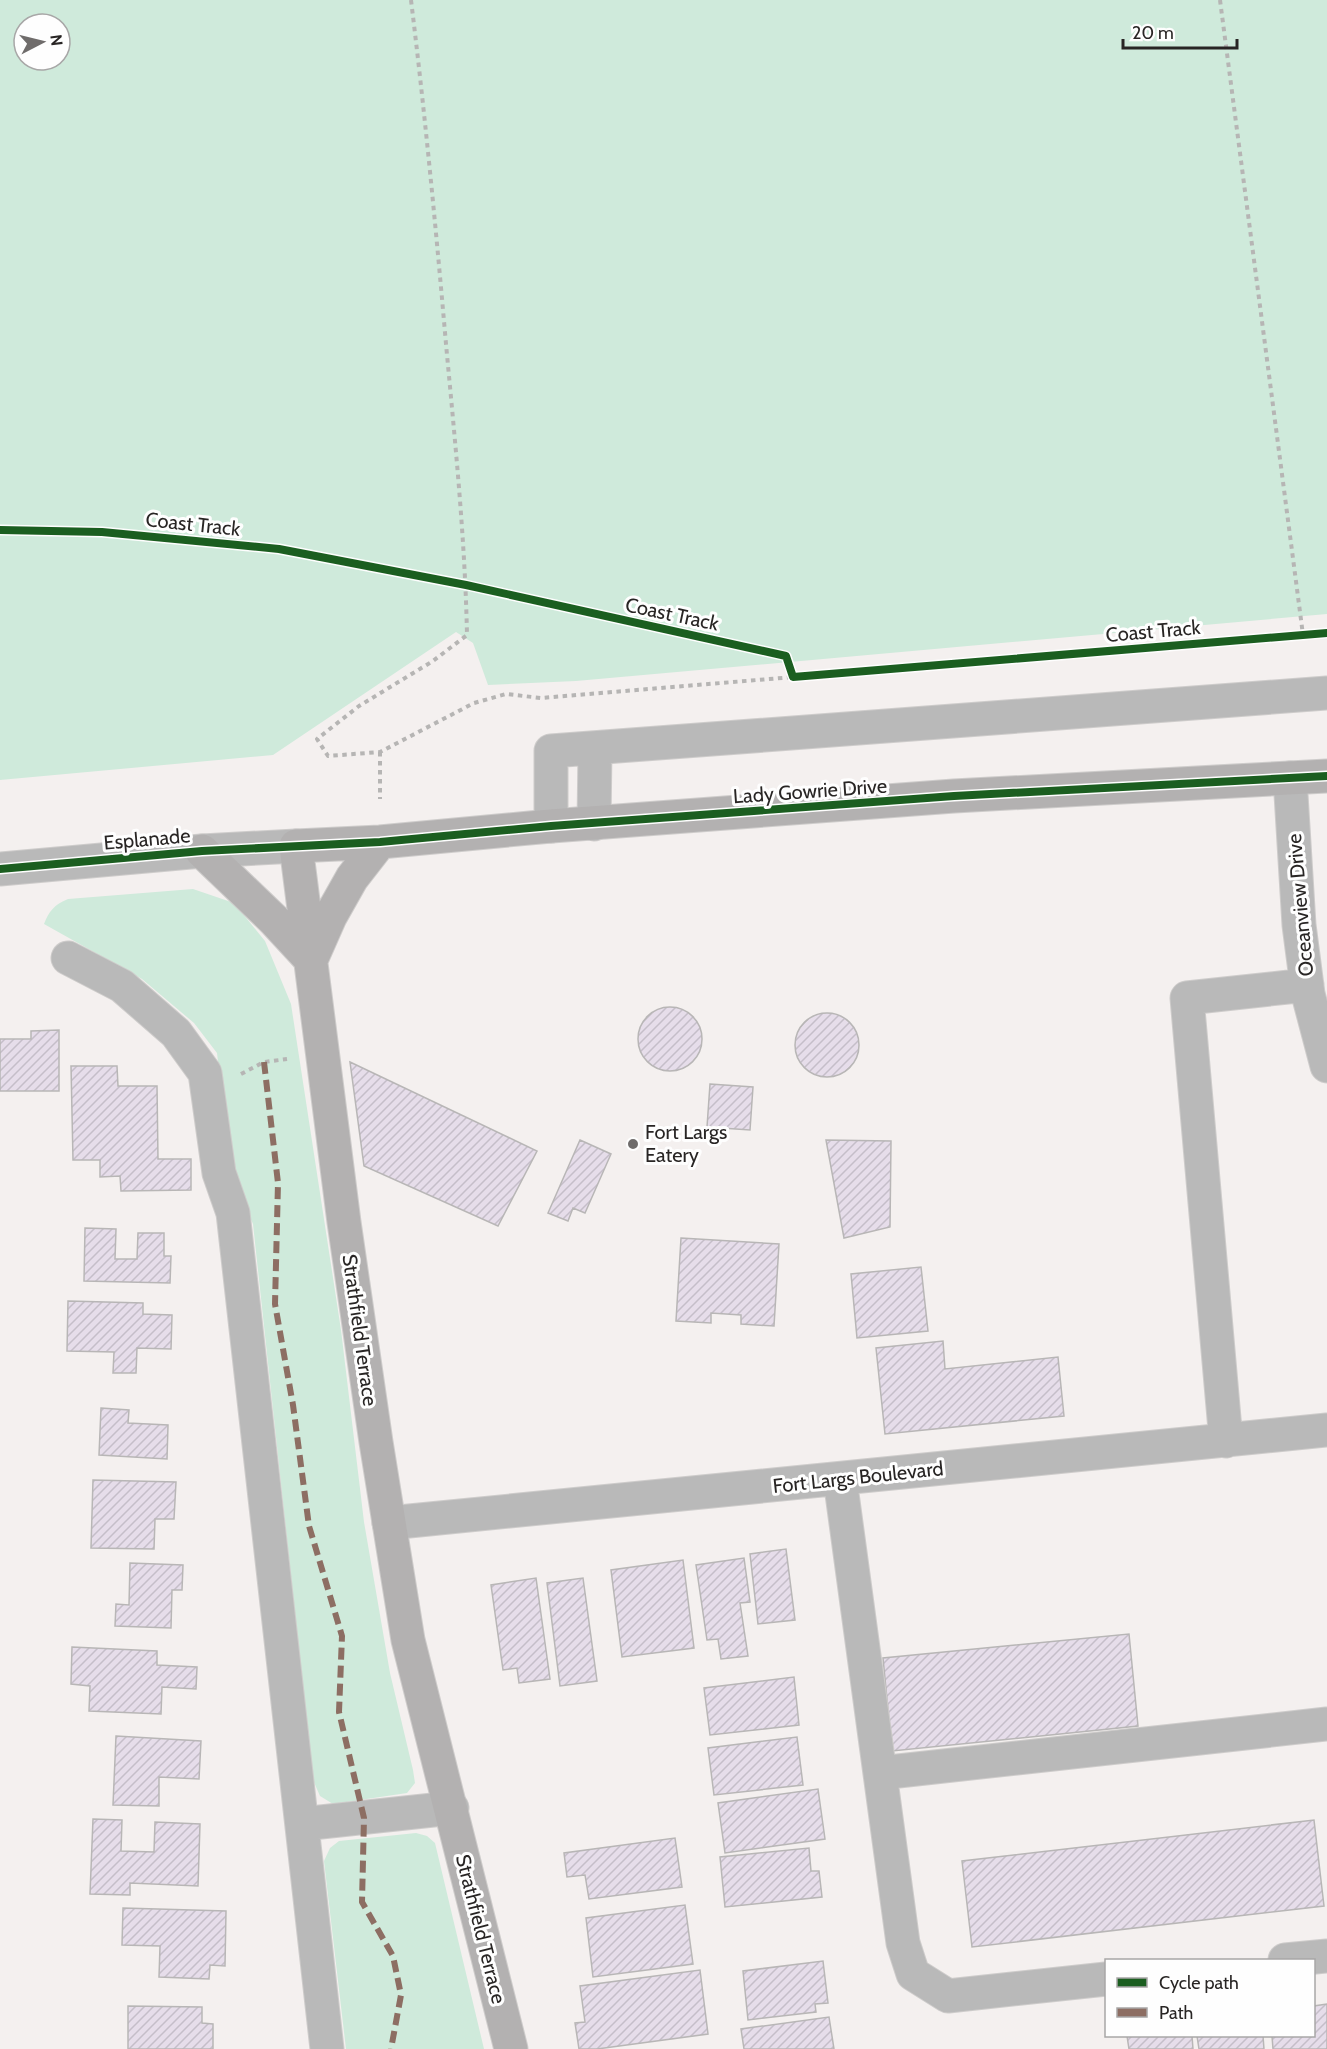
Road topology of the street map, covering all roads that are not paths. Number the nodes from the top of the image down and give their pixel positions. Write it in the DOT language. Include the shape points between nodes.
graph roads {
  1 [pos="1327,693"];
  2 [pos="595,749"];
  3 [pos="1327,776"];
  4 [pos="1290,778"];
  5 [pos="594,824"];
  6 [pos="550,826"];
  7 [pos="380,842"];
  8 [pos="296,846"];
  9 [pos="202,851"];
  10 [pos="0,869"];
  11 [pos="68,958"];
  12 [pos="311,960"];
  13 [pos="1307,985"];
  14 [pos="1327,1066"];
  15 [pos="1327,1430"];
  16 [pos="1226,1441"];
  17 [pos="840,1479"];
  18 [pos="389,1522"];
  19 [pos="1327,1725"];
  20 [pos="880,1773"];
  21 [pos="452,1808"];
  22 [pos="302,1824"];
  23 [pos="1327,1956"];
  24 [pos="1296,1959"];
  25 [pos="1105,1979"];
  26 [pos="327,2049"];
  27 [pos="511,2049"];
  1 -- 2 [label="street"];
  2 -- 5 [label="street"];
  2 -- 6 [label="street" via="551,751"];
  3 -- 4 [label="main road, Lady Gowrie Drive"];
  4 -- 5 [label="main road, Lady Gowrie Drive" via="954,796"];
  4 -- 13 [label="street, Oceanview Drive" via="1299,925"];
  5 -- 6 [label="main road, Lady Gowrie Drive"];
  6 -- 7 [label="main road, Lady Gowrie Drive"];
  7 -- 8 [label="main road, Lady Gowrie Drive"];
  7 -- 12 [label="main road" via="352,878"];
  8 -- 9 [label="street, Esplanade"];
  8 -- 12 [label="main road, Strathfield Terrace"];
  9 -- 10 [label="street, Esplanade"];
  9 -- 12 [label="main road"];
  11 -- 22 [label="street" via="122,986 176,1034 205,1073 219,1173 232,1212"];
  12 -- 18 [label="main road, Strathfield Terrace" via="344,1222"];
  13 -- 14 [label="street, Oceanview Drive"];
  13 -- 16 [label="street" via="1187,998"];
  15 -- 16 [label="street, Fort Largs Boulevard"];
  16 -- 17 [label="street, Fort Largs Boulevard"];
  17 -- 18 [label="street, Fort Largs Boulevard"];
  17 -- 20 [label="street"];
  18 -- 21 [label="main road, Strathfield Terrace" via="408,1640"];
  19 -- 20 [label="street"];
  20 -- 25 [label="street" via="903,1943 913,1974 948,1996"];
  21 -- 22 [label="street"];
  21 -- 27 [label="main road, Strathfield Terrace"];
  22 -- 26 [label="street"];
  23 -- 24 [label="street"];
}
